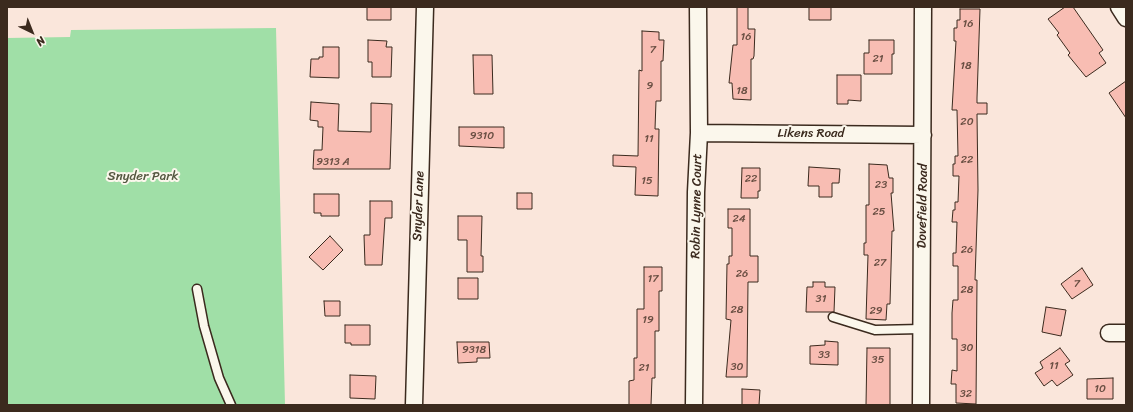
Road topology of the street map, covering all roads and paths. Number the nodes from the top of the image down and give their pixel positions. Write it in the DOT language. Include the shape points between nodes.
graph roads {
  1 [pos="425,7"];
  2 [pos="698,7"];
  3 [pos="923,7"];
  4 [pos="1119,7"];
  5 [pos="1126,18"];
  6 [pos="699,133"];
  7 [pos="923,134"];
  8 [pos="197,289"];
  9 [pos="833,317"];
  10 [pos="921,329"];
  11 [pos="1109,333"];
  12 [pos="1126,333"];
  13 [pos="231,405"];
  14 [pos="414,405"];
  15 [pos="694,405"];
  16 [pos="921,405"];
  1 -- 14 [label="street, Snyder Lane"];
  2 -- 6 [label="street, Robin Lynne Court"];
  3 -- 7 [label="street, Dovefield Road"];
  4 -- 5 [label="street"];
  6 -- 7 [label="street, Likens Road"];
  6 -- 15 [label="street, Robin Lynne Court"];
  7 -- 10 [label="street, Dovefield Road"];
  8 -- 13 [label="lane" via="204,326 219,378"];
  9 -- 10 [label="lane" via="875,330"];
  10 -- 16 [label="street, Dovefield Road"];
  11 -- 12 [label="street"];
}
